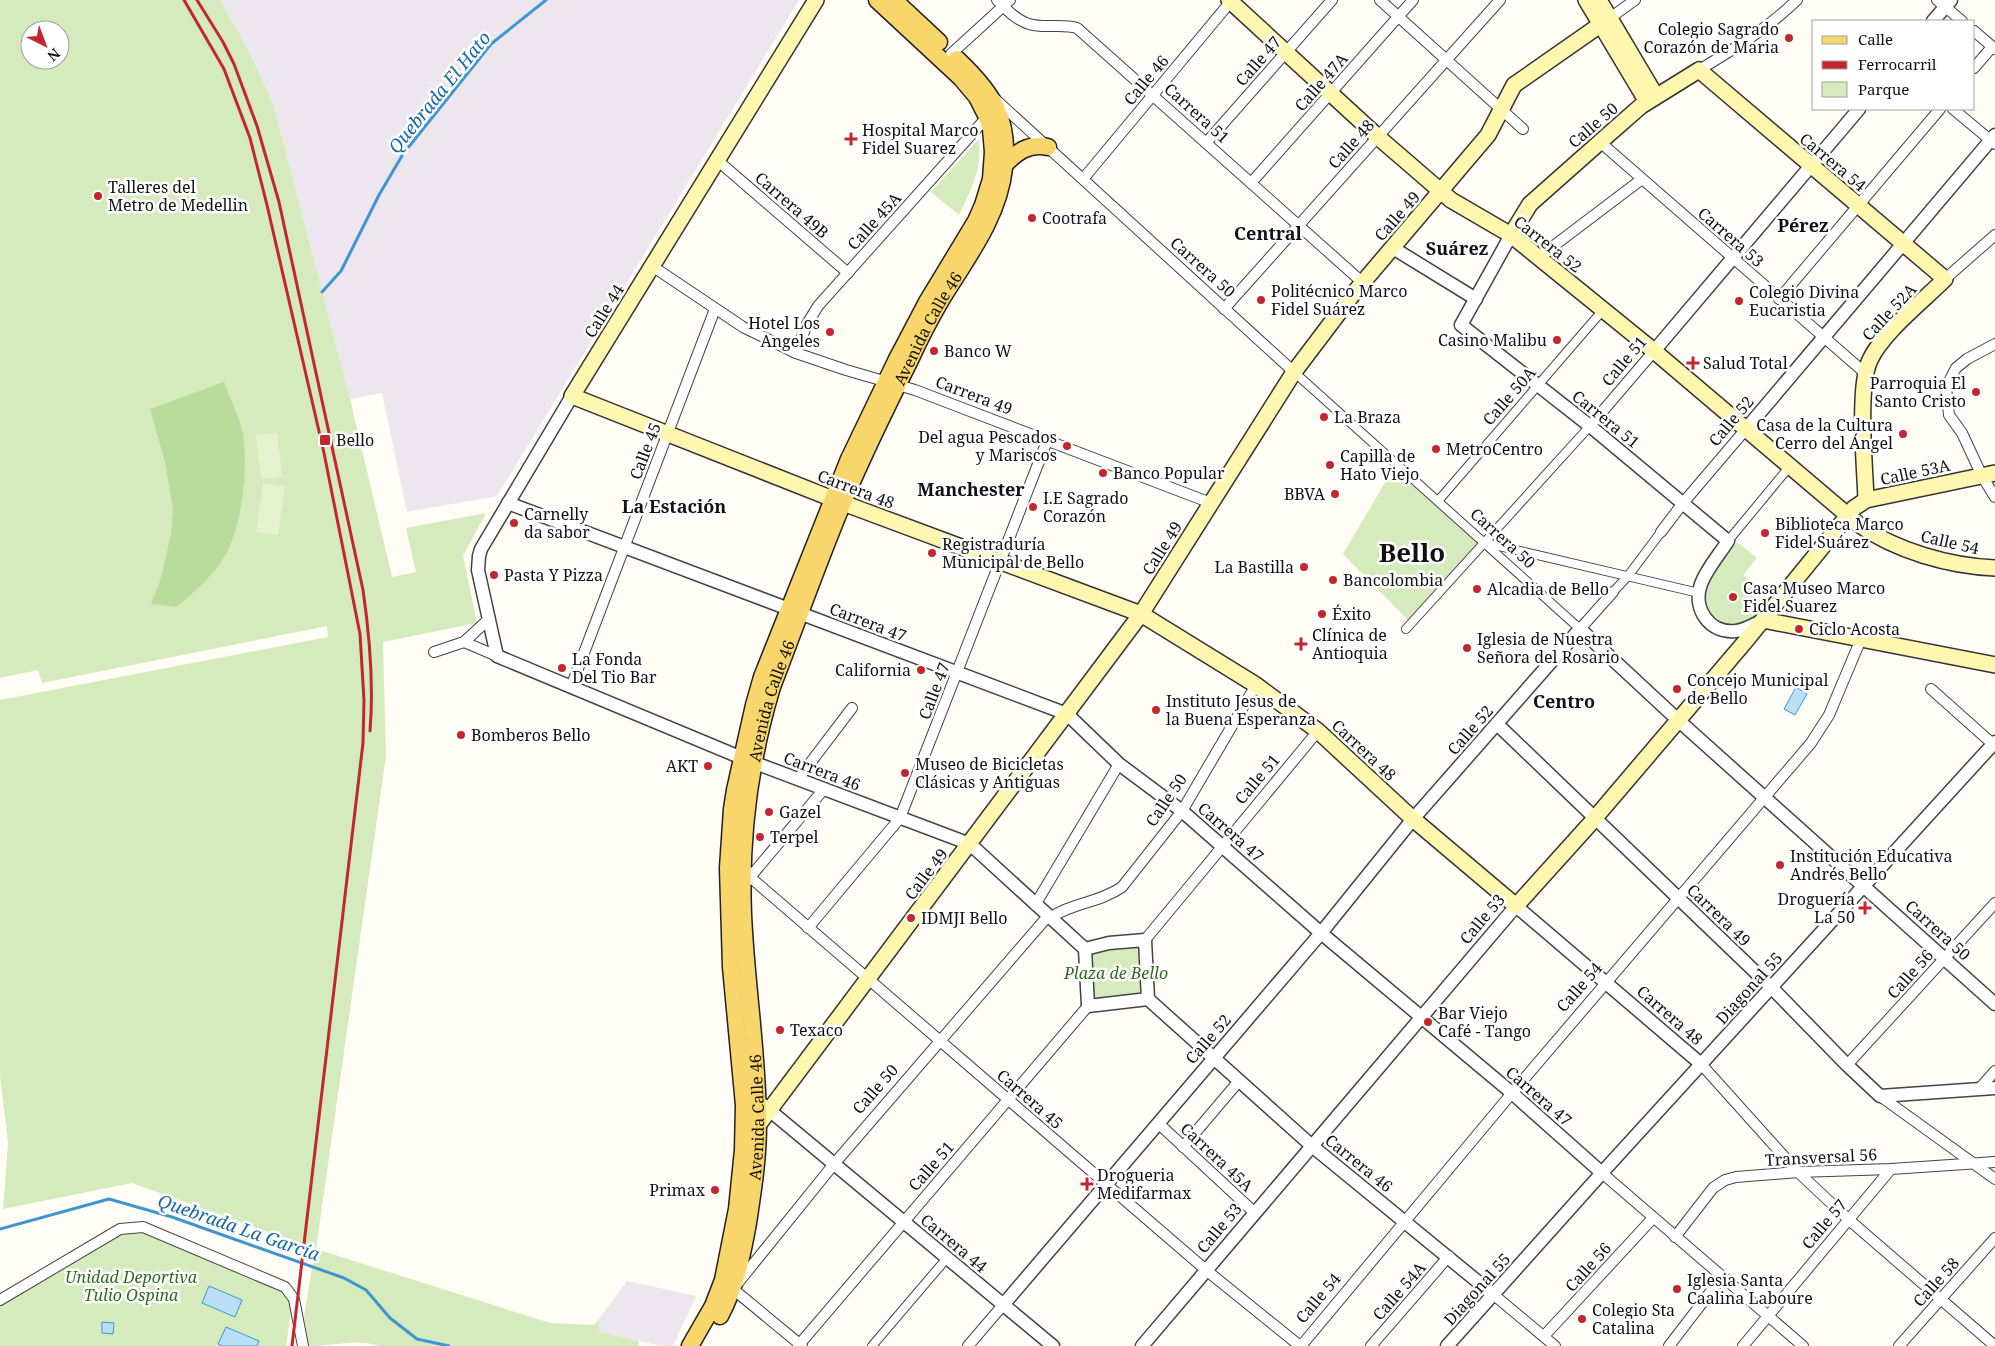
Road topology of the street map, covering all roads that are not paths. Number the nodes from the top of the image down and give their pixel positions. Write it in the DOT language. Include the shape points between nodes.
graph roads {
  1 [pos="816,0"];
  2 [pos="877,0"];
  3 [pos="894,0"];
  4 [pos="1332,0"];
  5 [pos="1380,0"];
  6 [pos="1413,0"];
  7 [pos="1500,0"];
  8 [pos="1586,0"];
  9 [pos="1599,0"];
  10 [pos="1636,0"];
  11 [pos="1230,1"];
  12 [pos="1793,1"];
  13 [pos="1003,2"];
  14 [pos="1944,2"];
  15 [pos="1398,17"];
  16 [pos="1934,20"];
  17 [pos="1961,20"];
  18 [pos="1606,21"];
  19 [pos="1975,32"];
  20 [pos="1994,48"];
  21 [pos="1285,52"];
  22 [pos="951,54"];
  23 [pos="1446,60"];
  24 [pos="1975,67"];
  25 [pos="1699,70"];
  26 [pos="1331,93"];
  27 [pos="990,95"];
  28 [pos="1153,95"];
  29 [pos="1651,99"];
  30 [pos="1502,110"];
  31 [pos="1858,110"];
  32 [pos="1939,110"];
  33 [pos="1954,110"];
  34 [pos="987,117"];
  35 [pos="1523,130"];
  36 [pos="1378,137"];
  37 [pos="1993,140"];
  38 [pos="1600,142"];
  39 [pos="1206,143"];
  40 [pos="1048,147"];
  41 [pos="717,160"];
  42 [pos="1004,165"];
  43 [pos="1811,166"];
  44 [pos="1083,179"];
  45 [pos="1642,179"];
  46 [pos="1251,183"];
  47 [pos="1441,192"];
  48 [pos="1858,206"];
  49 [pos="1298,225"];
  50 [pos="1511,235"];
  51 [pos="1995,235"];
  52 [pos="1903,244"];
  53 [pos="1393,248"];
  54 [pos="1539,257"];
  55 [pos="1733,258"];
  56 [pos="652,266"];
  57 [pos="848,273"];
  58 [pos="1945,279"];
  59 [pos="1362,282"];
  60 [pos="1779,298"];
  61 [pos="1476,299"];
  62 [pos="1224,308"];
  63 [pos="715,309"];
  64 [pos="1604,310"];
  65 [pos="1462,325"];
  66 [pos="1823,337"];
  67 [pos="1995,344"];
  68 [pos="1654,350"];
  69 [pos="796,353"];
  70 [pos="1294,372"];
  71 [pos="1865,373"];
  72 [pos="892,383"];
  73 [pos="1538,385"];
  74 [pos="572,396"];
  75 [pos="1590,426"];
  76 [pos="1746,429"];
  77 [pos="668,434"];
  78 [pos="1047,441"];
  79 [pos="1790,466"];
  80 [pos="1988,475"];
  81 [pos="1995,497"];
  82 [pos="837,500"];
  83 [pos="1866,500"];
  84 [pos="1438,502"];
  85 [pos="508,503"];
  86 [pos="1210,503"];
  87 [pos="1682,503"];
  88 [pos="1847,515"];
  89 [pos="1661,532"];
  90 [pos="1728,541"];
  91 [pos="1484,543"];
  92 [pos="625,547"];
  93 [pos="1000,562"];
  94 [pos="1995,568"];
  95 [pos="1628,576"];
  96 [pos="1614,592"];
  97 [pos="1699,593"];
  98 [pos="795,612"];
  99 [pos="1141,614"];
  100 [pos="489,619"];
  101 [pos="1763,620"];
  102 [pos="1406,629"];
  103 [pos="1580,629"];
  104 [pos="1861,639"];
  105 [pos="464,642"];
  106 [pos="434,652"];
  107 [pos="496,656"];
  108 [pos="1995,665"];
  109 [pos="957,673"];
  110 [pos="1256,685"];
  111 [pos="571,687"];
  112 [pos="1931,689"];
  113 [pos="852,708"];
  114 [pos="1066,714"];
  115 [pos="1678,720"];
  116 [pos="1497,724"];
  117 [pos="1318,731"];
  118 [pos="1994,744"];
  119 [pos="748,760"];
  120 [pos="1119,764"];
  121 [pos="798,779"];
  122 [pos="824,789"];
  123 [pos="1765,797"];
  124 [pos="1182,811"];
  125 [pos="900,818"];
  126 [pos="1594,818"];
  127 [pos="1413,819"];
  128 [pos="970,844"];
  129 [pos="1222,846"];
  130 [pos="745,879"];
  131 [pos="1864,885"];
  132 [pos="1678,898"];
  133 [pos="1995,903"];
  134 [pos="1036,905"];
  135 [pos="1516,906"];
  136 [pos="1049,917"];
  137 [pos="808,928"];
  138 [pos="1321,933"];
  139 [pos="1145,940"];
  140 [pos="1085,950"];
  141 [pos="1944,958"];
  142 [pos="868,980"];
  143 [pos="1606,982"];
  144 [pos="1771,987"];
  145 [pos="1148,999"];
  146 [pos="1995,1004"];
  147 [pos="1088,1006"];
  148 [pos="1421,1018"];
  149 [pos="940,1041"];
  150 [pos="1214,1059"];
  151 [pos="1701,1064"];
  152 [pos="1847,1065"];
  153 [pos="1995,1071"];
  154 [pos="1239,1081"];
  155 [pos="742,1088"];
  156 [pos="1995,1088"];
  157 [pos="1979,1089"];
  158 [pos="1512,1093"];
  159 [pos="1880,1096"];
  160 [pos="1009,1100"];
  161 [pos="763,1105"];
  162 [pos="1158,1124"];
  163 [pos="758,1126"];
  164 [pos="744,1145"];
  165 [pos="1312,1146"];
  166 [pos="1183,1147"];
  167 [pos="1995,1162"];
  168 [pos="1975,1163"];
  169 [pos="834,1164"];
  170 [pos="1890,1168"];
  171 [pos="1798,1172"];
  172 [pos="1602,1173"];
  173 [pos="1995,1179"];
  174 [pos="1106,1184"];
  175 [pos="1255,1213"];
  176 [pos="1653,1218"];
  177 [pos="1848,1219"];
  178 [pos="1405,1220"];
  179 [pos="904,1222"];
  180 [pos="1675,1237"];
  181 [pos="1995,1238"];
  182 [pos="1449,1256"];
  183 [pos="947,1258"];
  184 [pos="1206,1270"];
  185 [pos="1722,1276"];
  186 [pos="733,1288"];
  187 [pos="1494,1295"];
  188 [pos="1941,1299"];
  189 [pos="0,1300"];
  190 [pos="1003,1305"];
  191 [pos="1768,1315"];
  192 [pos="1544,1336"];
  193 [pos="800,1345"];
  194 [pos="303,1346"];
  195 [pos="690,1346"];
  196 [pos="702,1346"];
  197 [pos="872,1346"];
  198 [pos="968,1346"];
  199 [pos="1053,1346"];
  200 [pos="1142,1346"];
  201 [pos="1300,1346"];
  202 [pos="1371,1346"];
  203 [pos="1448,1346"];
  204 [pos="1555,1346"];
  205 [pos="1669,1346"];
  206 [pos="1743,1346"];
  207 [pos="1804,1346"];
  208 [pos="1899,1346"];
  209 [pos="1995,1346"];
  1 -- 41 [label="main road, Calle 44"];
  2 -- 34 [label="main road, Avenida Calle 46" via="961,78 977,96"];
  3 -- 22 [label="main road, Avenida Calle 46"];
  4 -- 21 [label="street, Calle 47"];
  5 -- 15 [label="street"];
  6 -- 15 [label="street, Calle 47A"];
  7 -- 23 [label="street, Calle 48"];
  8 -- 18 [label="main road"];
  9 -- 18 [label="main road"];
  10 -- 18 [label="street, Calle 49"];
  11 -- 21 [label="main road, Carrera 52"];
  11 -- 28 [label="street, Calle 46"];
  12 -- 25 [label="street, Calle 50" via="1784,14 1754,37"];
  13 -- 22 [label="street"];
  13 -- 28 [label="street, Carrera 51" via="1012,14 1027,24 1077,28"];
  14 -- 16 [label="street"];
  14 -- 17 [label="street"];
  15 -- 23 [label="street"];
  15 -- 26 [label="street, Calle 47A"];
  18 -- 29 [label="main road"];
  18 -- 30 [label="main road, Calle 49" via="1514,85"];
  19 -- 20 [label="street"];
  20 -- 24 [label="street"];
  21 -- 26 [label="main road, Carrera 52"];
  21 -- 39 [label="street, Calle 47"];
  22 -- 27 [label="main road, Avenida Calle 46" via="976,76"];
  23 -- 30 [label="street"];
  23 -- 36 [label="street, Calle 48"];
  25 -- 29 [label="main road, Calle 50"];
  25 -- 43 [label="main road, Carrera 54"];
  26 -- 36 [label="main road, Carrera 52"];
  26 -- 46 [label="street, Calle 47A"];
  27 -- 40 [label="street, Carrera 50"];
  27 -- 42 [label="main road, Avenida Calle 46" via="1002,125"];
  28 -- 39 [label="street, Carrera 51"];
  28 -- 44 [label="street, Calle 46"];
  29 -- 38 [label="main road, Calle 50"];
  30 -- 35 [label="street"];
  30 -- 47 [label="main road, Calle 49" via="1493,129"];
  31 -- 43 [label="street, Calle 51"];
  32 -- 48 [label="street"];
  33 -- 37 [label="street"];
  34 -- 57 [label="street, Calle 45A"];
  34 -- 72 [label="main road, Avenida Calle 46" via="993,152 983,205 937,284"];
  36 -- 47 [label="main road, Carrera 52"];
  36 -- 49 [label="street, Calle 48"];
  37 -- 52 [label="street, Calle 52"];
  38 -- 45 [label="street, Carrera 53"];
  38 -- 50 [label="main road, Calle 50" via="1530,204"];
  39 -- 46 [label="street, Carrera 51"];
  40 -- 42 [label="main road" via="1026,148"];
  40 -- 44 [label="street, Carrera 50"];
  41 -- 56 [label="main road, Calle 44"];
  41 -- 57 [label="street, Carrera 49B"];
  42 -- 72 [label="main road, Avenida Calle 46" via="991,215"];
  43 -- 48 [label="main road, Carrera 54"];
  43 -- 55 [label="street, Calle 51"];
  44 -- 62 [label="street, Carrera 50"];
  45 -- 54 [label="street"];
  45 -- 55 [label="street, Carrera 53"];
  46 -- 49 [label="street, Carrera 51"];
  47 -- 50 [label="main road, Carrera 52"];
  47 -- 53 [label="main road, Calle 49"];
  48 -- 52 [label="main road, Carrera 54"];
  48 -- 60 [label="street"];
  49 -- 59 [label="street, Carrera 51"];
  49 -- 62 [label="street, Calle 48"];
  50 -- 54 [label="main road, Carrera 52"];
  50 -- 61 [label="street, Calle 50"];
  51 -- 58 [label="street, Calle 52A"];
  52 -- 58 [label="main road, Carrera 54"];
  52 -- 66 [label="street, Calle 52"];
  53 -- 59 [label="main road, Calle 49"];
  53 -- 61 [label="street"];
  54 -- 64 [label="main road, Carrera 52"];
  55 -- 60 [label="street, Carrera 53"];
  55 -- 68 [label="street, Calle 51"];
  56 -- 63 [label="street, Carrera 49"];
  56 -- 74 [label="main road, Calle 44"];
  57 -- 69 [label="street, Calle 45A" via="812,315"];
  58 -- 71 [label="main road, Calle 52A" via="1892,330 1874,352"];
  59 -- 70 [label="main road, Calle 49"];
  60 -- 66 [label="street, Carrera 53"];
  61 -- 65 [label="street, Calle 50"];
  62 -- 70 [label="street, Carrera 50"];
  63 -- 69 [label="street, Carrera 49" via="758,336"];
  63 -- 77 [label="street, Calle 45"];
  64 -- 68 [label="main road, Carrera 52"];
  64 -- 73 [label="street, Calle 50A"];
  65 -- 73 [label="street, Carrera 51"];
  66 -- 71 [label="street, Carrera 53"];
  66 -- 76 [label="street, Calle 52"];
  67 -- 80 [label="street" via="1956,368 1946,387 1949,415"];
  68 -- 75 [label="street, Calle 51"];
  68 -- 76 [label="main road, Carrera 52"];
  69 -- 72 [label="street, Carrera 49"];
  70 -- 84 [label="street, Carrera 50"];
  70 -- 86 [label="main road, Calle 49"];
  71 -- 83 [label="main road, Calle 52A"];
  72 -- 78 [label="street, Carrera 49"];
  72 -- 82 [label="main road, Avenida Calle 46"];
  73 -- 75 [label="street, Carrera 51"];
  73 -- 84 [label="street, Calle 50A"];
  74 -- 77 [label="main road, Carrera 48"];
  74 -- 85 [label="street, Calle 44"];
  75 -- 87 [label="street, Carrera 51"];
  75 -- 91 [label="street, Calle 51"];
  76 -- 79 [label="main road, Carrera 52"];
  76 -- 87 [label="street, Calle 52"];
  77 -- 82 [label="main road, Carrera 48"];
  77 -- 92 [label="street, Calle 45"];
  78 -- 86 [label="street, Carrera 49"];
  78 -- 93 [label="street, Calle 47"];
  79 -- 88 [label="main road, Carrera 52"];
  79 -- 90 [label="street"];
  80 -- 81 [label="street"];
  80 -- 83 [label="main road, Calle 53A"];
  82 -- 93 [label="main road, Carrera 48"];
  82 -- 98 [label="main road, Avenida Calle 46"];
  83 -- 88 [label="main road, Calle 53A"];
  84 -- 91 [label="street, Carrera 50"];
  85 -- 92 [label="street, Carrera 47"];
  85 -- 100 [label="street, Calle 44" via="479,556 478,570"];
  86 -- 99 [label="main road, Calle 49"];
  87 -- 89 [label="street, Calle 52"];
  87 -- 90 [label="street, Carrera 51"];
  88 -- 94 [label="main road, Calle 54" via="1895,546 1964,564"];
  88 -- 101 [label="main road, Calle 53"];
  89 -- 95 [label="street, Calle 52"];
  90 -- 97 [label="street" via="1708,570"];
  91 -- 95 [label="street"];
  91 -- 102 [label="street, Calle 51"];
  91 -- 103 [label="street, Carrera 50"];
  92 -- 98 [label="street, Carrera 47"];
  92 -- 111 [label="street, Calle 45"];
  93 -- 99 [label="main road, Carrera 48"];
  93 -- 109 [label="street, Calle 47"];
  95 -- 96 [label="street, Calle 52"];
  95 -- 97 [label="street"];
  96 -- 103 [label="street, Calle 52"];
  97 -- 101 [label="street" via="1704,617 1719,630 1744,630"];
  98 -- 109 [label="street, Carrera 47"];
  98 -- 119 [label="main road, Avenida Calle 46"];
  99 -- 110 [label="main road, Carrera 48"];
  99 -- 114 [label="main road, Calle 49"];
  100 -- 105 [label="street"];
  100 -- 107 [label="street, Calle 44"];
  101 -- 104 [label="main road"];
  101 -- 115 [label="main road, Calle 53"];
  103 -- 115 [label="street, Carrera 50"];
  103 -- 116 [label="street, Calle 52"];
  104 -- 108 [label="main road"];
  104 -- 123 [label="street, Calle 54" via="1820,730"];
  105 -- 106 [label="street"];
  105 -- 107 [label="street, Carrera 46"];
  107 -- 111 [label="street, Carrera 46"];
  109 -- 114 [label="street, Carrera 47"];
  109 -- 125 [label="street, Calle 47"];
  110 -- 117 [label="main road, Carrera 48"];
  110 -- 124 [label="street, Calle 50"];
  111 -- 119 [label="street, Carrera 46"];
  112 -- 118 [label="street"];
  113 -- 121 [label="street"];
  114 -- 120 [label="street, Carrera 47"];
  114 -- 128 [label="main road, Calle 49"];
  115 -- 123 [label="street, Carrera 50"];
  115 -- 126 [label="main road, Calle 53"];
  116 -- 126 [label="street, Carrera 49"];
  116 -- 127 [label="street, Calle 52"];
  117 -- 127 [label="main road, Carrera 48"];
  117 -- 129 [label="street, Calle 51"];
  118 -- 131 [label="street, Diagonal 55"];
  119 -- 121 [label="street, Carrera 46"];
  119 -- 130 [label="main road, Avenida Calle 46"];
  119 -- 155 [label="main road, Avenida Calle 46" via="732,809 728,904"];
  120 -- 124 [label="street, Carrera 47"];
  120 -- 134 [label="street"];
  121 -- 122 [label="street, Carrera 46"];
  122 -- 125 [label="street, Carrera 46"];
  122 -- 130 [label="street"];
  123 -- 131 [label="street, Carrera 50"];
  123 -- 132 [label="street, Calle 54"];
  124 -- 129 [label="street, Carrera 47"];
  124 -- 136 [label="street, Calle 50" via="1122,888"];
  125 -- 128 [label="street, Carrera 46"];
  125 -- 137 [label="street, Calle 47"];
  126 -- 132 [label="street, Carrera 49"];
  126 -- 135 [label="main road, Calle 53"];
  127 -- 135 [label="main road, Carrera 48"];
  127 -- 138 [label="street, Calle 52"];
  128 -- 134 [label="street, Carrera 46"];
  128 -- 142 [label="main road, Calle 49"];
  129 -- 138 [label="street, Carrera 47"];
  129 -- 139 [label="street, Calle 51"];
  130 -- 137 [label="street, Carrera 45"];
  130 -- 161 [label="main road, Avenida Calle 46" via="746,963"];
  131 -- 141 [label="street, Carrera 50"];
  131 -- 144 [label="street, Diagonal 55"];
  132 -- 143 [label="street, Calle 54"];
  132 -- 144 [label="street, Carrera 49"];
  133 -- 141 [label="street, Calle 56"];
  134 -- 136 [label="street, Carrera 46"];
  135 -- 143 [label="street, Carrera 48"];
  135 -- 148 [label="street, Calle 53"];
  136 -- 140 [label="street, Carrera 46"];
  136 -- 149 [label="street, Calle 50"];
  137 -- 142 [label="street, Carrera 45"];
  138 -- 148 [label="street, Carrera 47"];
  138 -- 150 [label="street, Calle 52"];
  139 -- 140 [label="street" via="1109,943"];
  139 -- 145 [label="street"];
  140 -- 147 [label="street"];
  141 -- 146 [label="street, Carrera 50"];
  141 -- 152 [label="street, Calle 56"];
  142 -- 149 [label="street, Carrera 45"];
  142 -- 161 [label="main road, Calle 49"];
  143 -- 151 [label="street, Carrera 48"];
  143 -- 158 [label="street, Calle 54"];
  144 -- 151 [label="street, Diagonal 55"];
  144 -- 152 [label="street, Carrera 49"];
  145 -- 147 [label="street"];
  145 -- 150 [label="street, Carrera 46"];
  147 -- 160 [label="street, Calle 51"];
  148 -- 158 [label="street, Carrera 47"];
  148 -- 165 [label="street, Calle 53"];
  149 -- 160 [label="street, Carrera 45"];
  149 -- 169 [label="street, Calle 50"];
  150 -- 154 [label="street, Carrera 46"];
  150 -- 162 [label="street, Calle 52"];
  151 -- 171 [label="street, Carrera 48"];
  151 -- 172 [label="street, Diagonal 55"];
  152 -- 159 [label="street, Carrera 49"];
  153 -- 157 [label="street"];
  154 -- 165 [label="street, Carrera 46"];
  154 -- 166 [label="street"];
  155 -- 161 [label="street, Carrera 44"];
  155 -- 164 [label="main road, Avenida Calle 46"];
  156 -- 157 [label="street"];
  157 -- 159 [label="street"];
  158 -- 172 [label="street, Carrera 47"];
  158 -- 178 [label="street, Calle 54"];
  159 -- 168 [label="street, Carrera 49"];
  160 -- 174 [label="street, Carrera 45"];
  160 -- 179 [label="street, Calle 51"];
  161 -- 163 [label="main road, Avenida Calle 46"];
  161 -- 169 [label="street, Carrera 44"];
  162 -- 166 [label="street, Carrera 45A"];
  162 -- 174 [label="street, Calle 52"];
  163 -- 164 [label="main road"];
  163 -- 186 [label="main road, Avenida Calle 46" via="754,1185 741,1264"];
  164 -- 195 [label="main road, Avenida Calle 46" via="723,1280 714,1306"];
  165 -- 175 [label="street, Calle 53"];
  165 -- 178 [label="street, Carrera 46"];
  166 -- 175 [label="street, Carrera 45A"];
  167 -- 168 [label="street, Transversal 56"];
  168 -- 170 [label="street, Transversal 56"];
  168 -- 173 [label="street, Carrera 49"];
  169 -- 179 [label="street, Carrera 44"];
  169 -- 186 [label="street, Calle 50"];
  170 -- 171 [label="street, Transversal 56"];
  170 -- 177 [label="street, Calle 57"];
  171 -- 177 [label="street, Carrera 48"];
  171 -- 180 [label="street, Transversal 56" via="1725,1180 1713,1188"];
  172 -- 176 [label="street, Carrera 47"];
  172 -- 187 [label="street, Diagonal 55"];
  174 -- 184 [label="street, Carrera 45"];
  174 -- 190 [label="street, Calle 52"];
  175 -- 184 [label="street, Calle 53"];
  176 -- 180 [label="street, Carrera 47"];
  176 -- 192 [label="street, Calle 56"];
  177 -- 188 [label="street, Carrera 48"];
  177 -- 191 [label="street, Calle 57"];
  178 -- 182 [label="street, Carrera 46"];
  178 -- 201 [label="street, Calle 54"];
  179 -- 183 [label="street, Carrera 44"];
  179 -- 193 [label="street, Calle 51"];
  180 -- 185 [label="street, Carrera 47"];
  181 -- 188 [label="street, Calle 58"];
  182 -- 187 [label="street, Carrera 46"];
  182 -- 202 [label="street, Calle 54A"];
  183 -- 190 [label="street, Carrera 44"];
  183 -- 197 [label="street"];
  184 -- 200 [label="street, Calle 53"];
  184 -- 201 [label="street, Carrera 45"];
  185 -- 191 [label="street, Carrera 47"];
  185 -- 205 [label="street"];
  186 -- 193 [label="street"];
  186 -- 196 [label="main road, Avenida Calle 46"];
  187 -- 192 [label="street, Carrera 46"];
  187 -- 203 [label="street, Diagonal 55"];
  188 -- 208 [label="street, Calle 58"];
  188 -- 209 [label="street, Carrera 48"];
  189 -- 194 [label="street" via="120,1229 143,1227 285,1287 294,1299"];
  190 -- 198 [label="street, Calle 52"];
  190 -- 199 [label="street, Carrera 44"];
  191 -- 206 [label="street, Calle 57"];
  191 -- 207 [label="street, Carrera 47"];
  192 -- 204 [label="street, Carrera 46"];
}
